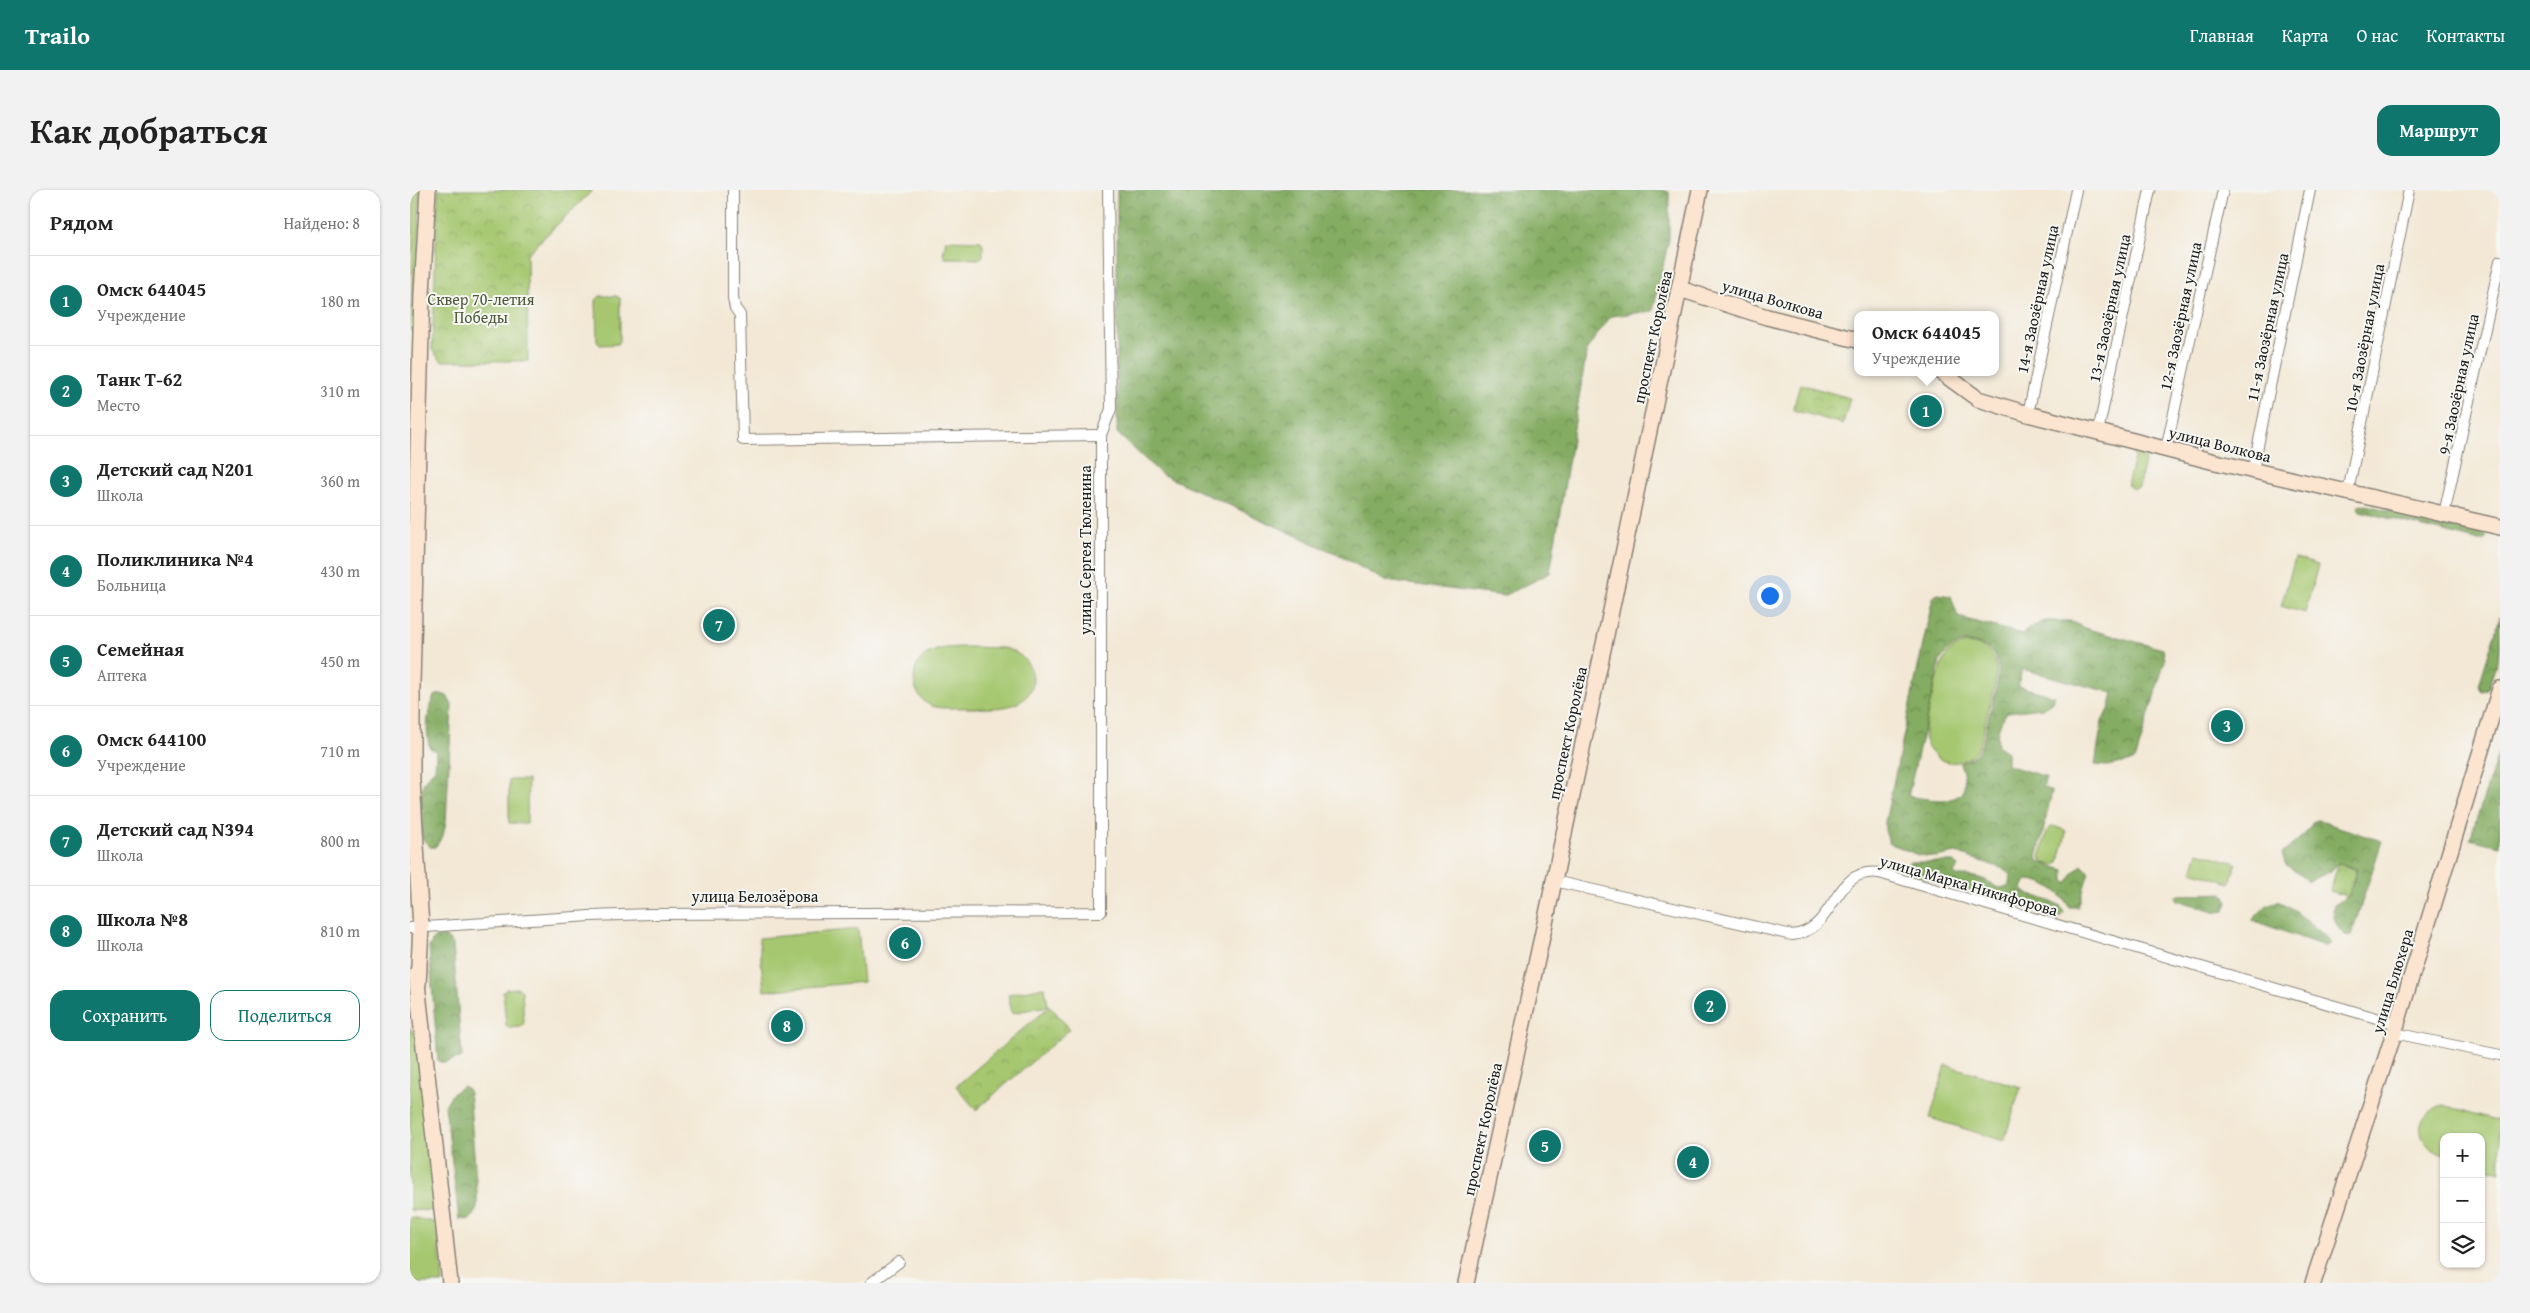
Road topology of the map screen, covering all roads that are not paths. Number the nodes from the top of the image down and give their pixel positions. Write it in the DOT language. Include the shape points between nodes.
graph roads {
  1 [pos="428,190"];
  2 [pos="733,190"];
  3 [pos="1108,190"];
  4 [pos="1700,190"];
  5 [pos="2076,190"];
  6 [pos="2150,190"];
  7 [pos="2224,190"];
  8 [pos="2310,190"];
  9 [pos="2409,190"];
  10 [pos="2500,260"];
  11 [pos="1680,289"];
  12 [pos="1854,339"];
  13 [pos="1947,376"];
  14 [pos="2028,414"];
  15 [pos="2098,432"];
  16 [pos="1101,435"];
  17 [pos="2166,449"];
  18 [pos="413,461"];
  19 [pos="2253,470"];
  20 [pos="2348,492"];
  21 [pos="2444,514"];
  22 [pos="2500,527"];
  23 [pos="2500,689"];
  24 [pos="1554,881"];
  25 [pos="1101,912"];
  26 [pos="416,928"];
  27 [pos="410,948"];
  28 [pos="414,986"];
  29 [pos="2395,1029"];
  30 [pos="2500,1055"];
  31 [pos="899,1262"];
  32 [pos="450,1283"];
  33 [pos="871,1283"];
  34 [pos="1466,1283"];
  35 [pos="2313,1283"];
  1 -- 18 [label="main road"];
  2 -- 16 [label="street" via="733,298 740,315 743,440"];
  3 -- 16 [label="street, улица Сергея Тюленина" via="1111,409"];
  4 -- 11 [label="main road, проспект Королёва"];
  5 -- 14 [label="street, 14-я Заозёрная улица"];
  6 -- 15 [label="street, 13-я Заозёрная улица"];
  7 -- 17 [label="street, 12-я Заозёрная улица"];
  8 -- 19 [label="street, 11-я Заозёрная улица"];
  9 -- 20 [label="street, 10-я Заозёрная улица"];
  10 -- 21 [label="street, 9-я Заозёрная улица"];
  11 -- 12 [label="main road, улица Волкова" via="1767,317"];
  11 -- 24 [label="main road, проспект Королёва"];
  13 -- 14 [label="main road, улица Волкова" via="1978,399"];
  14 -- 15 [label="main road, улица Волкова"];
  15 -- 17 [label="main road, улица Волкова"];
  16 -- 25 [label="street, улица Сергея Тюленина"];
  17 -- 19 [label="main road, улица Волкова"];
  18 -- 26 [label="main road" via="412,780"];
  19 -- 20 [label="main road, улица Волкова"];
  20 -- 21 [label="main road, улица Волкова"];
  21 -- 22 [label="main road, улица Волкова"];
  23 -- 29 [label="main road, улица Блюхера"];
  24 -- 29 [label="street, улица Марка Никифорова" via="1792,935 1804,933 1824,919 1840,890 1849,881 1866,872 1879,873"];
  24 -- 34 [label="main road, проспект Королёва"];
  25 -- 26 [label="street, улица Белозёрова" via="651,914"];
  26 -- 28 [label="main road"];
  27 -- 28 [label="main road"];
  28 -- 32 [label="main road"];
  29 -- 30 [label="street, улица Марка Никифорова"];
  29 -- 35 [label="main road, улица Блюхера"];
  31 -- 33 [label="street"];
}
